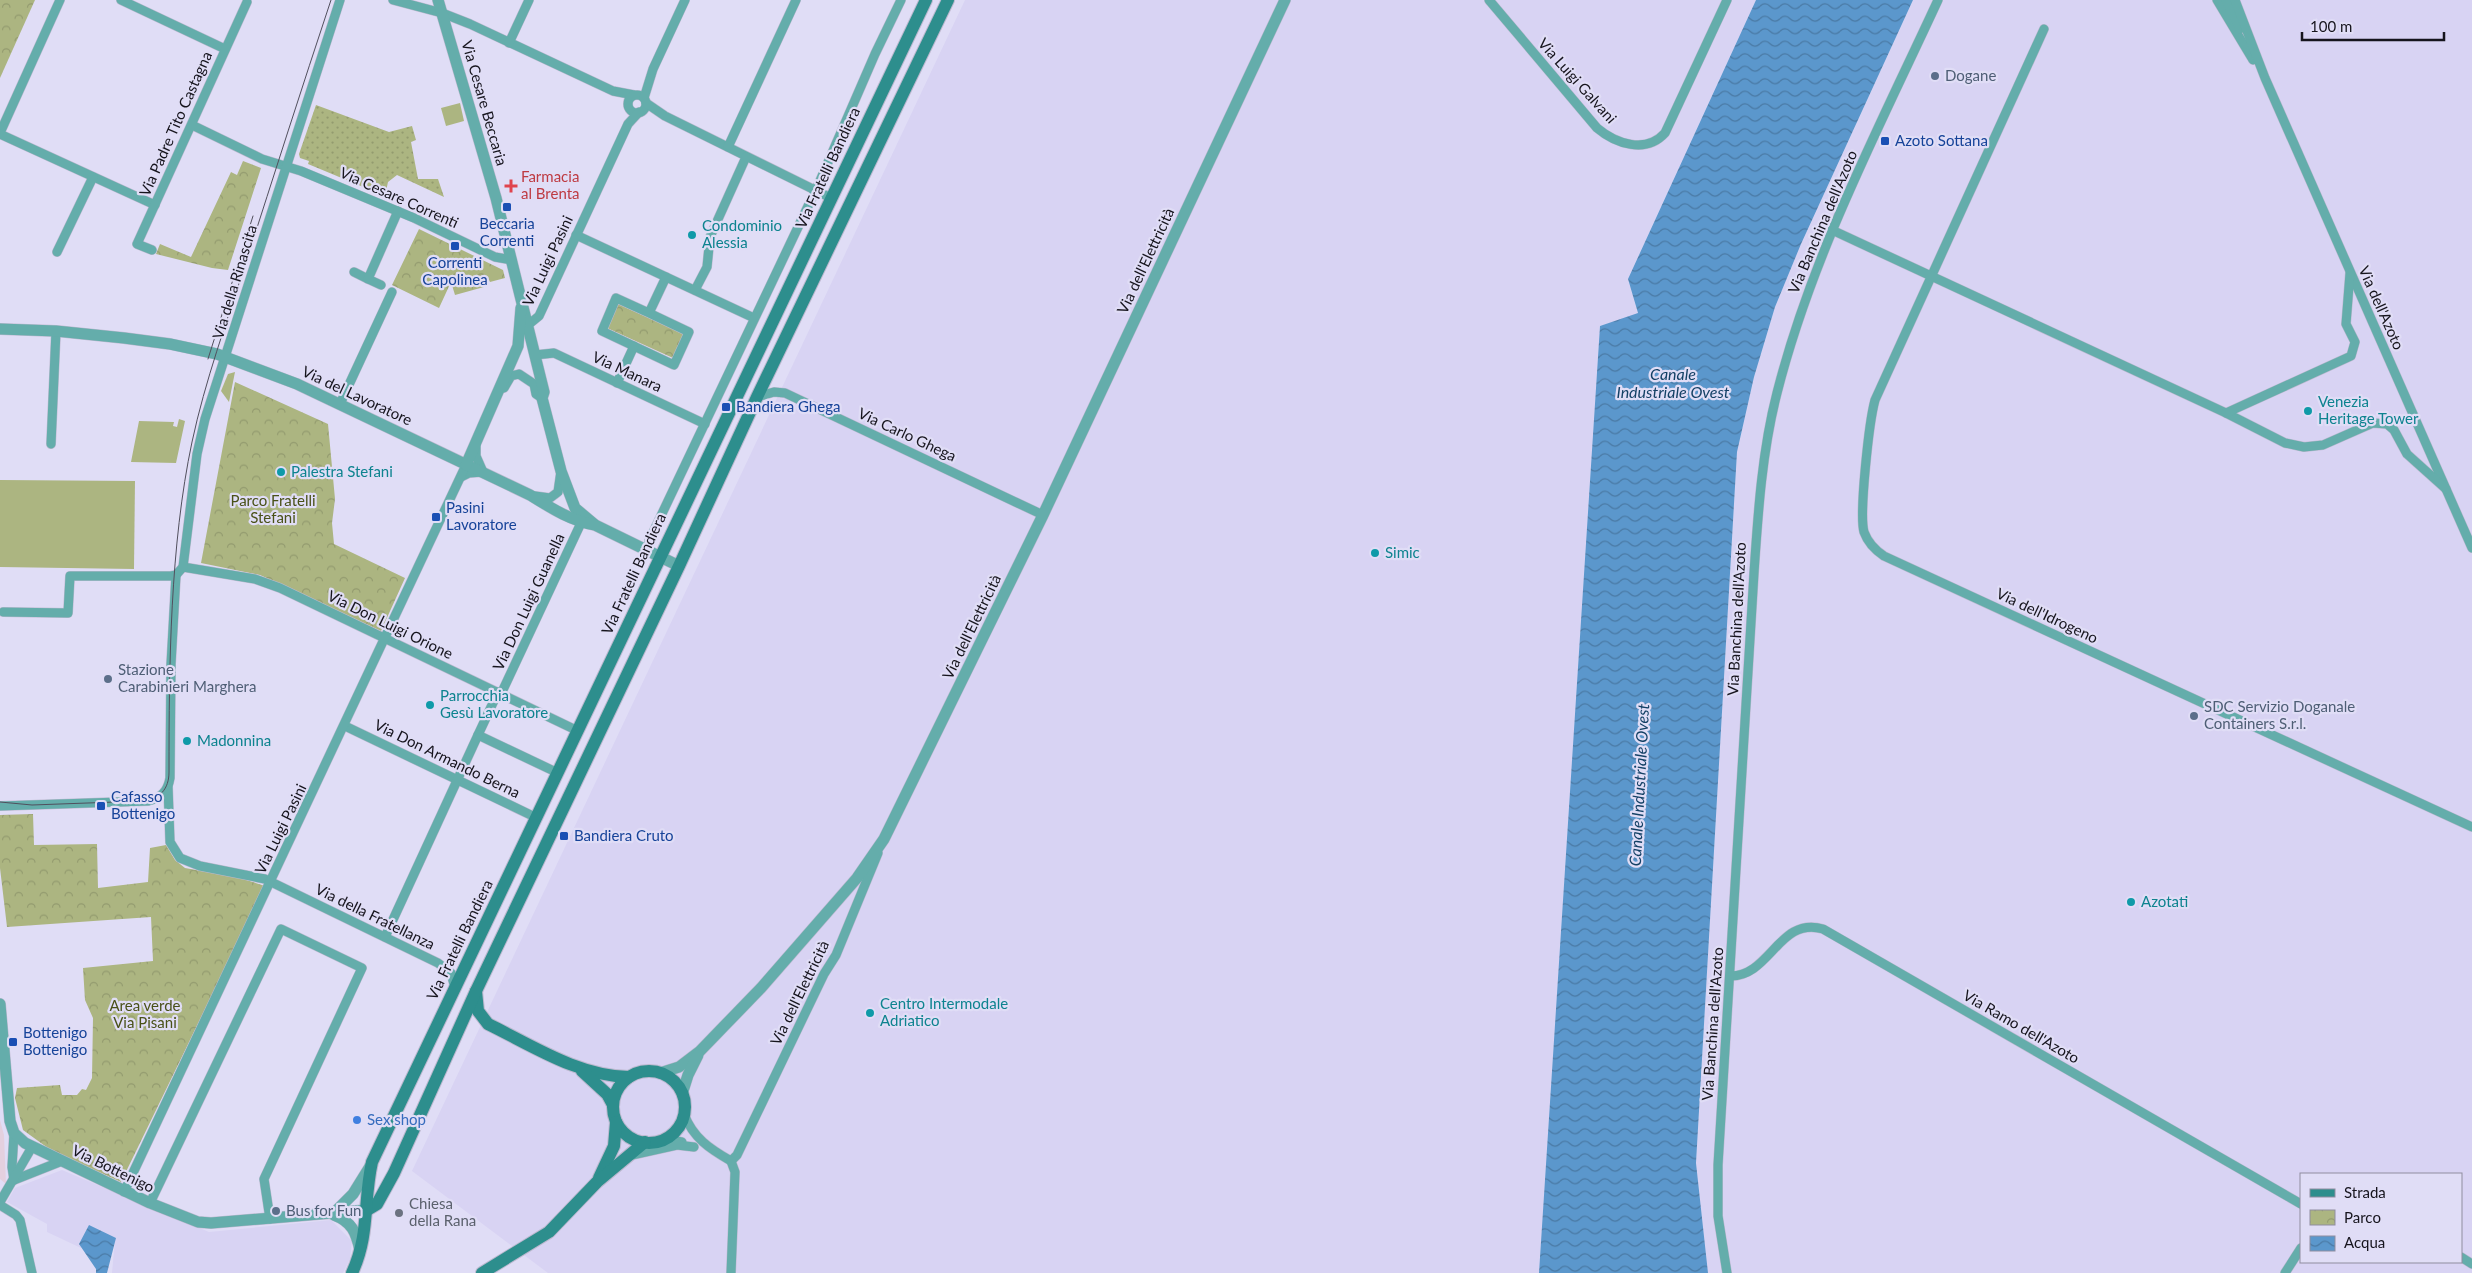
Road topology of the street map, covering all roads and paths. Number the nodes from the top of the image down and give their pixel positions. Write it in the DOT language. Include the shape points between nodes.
graph roads {
  1 [pos="60,0"];
  2 [pos="121,0"];
  3 [pos="340,0"];
  4 [pos="393,0"];
  5 [pos="438,0"];
  6 [pos="529,0"];
  7 [pos="685,0"];
  8 [pos="796,0"];
  9 [pos="901,0"];
  10 [pos="926,0"];
  11 [pos="948,0"];
  12 [pos="1285,0"];
  13 [pos="1489,0"];
  14 [pos="1727,0"];
  15 [pos="1938,0"];
  16 [pos="2217,0"];
  17 [pos="2226,0"];
  18 [pos="2235,0"];
  19 [pos="247,2"];
  20 [pos="442,13"];
  21 [pos="2044,29"];
  22 [pos="509,43"];
  23 [pos="226,49"];
  24 [pos="2265,78"];
  25 [pos="613,91"];
  26 [pos="640,102"];
  27 [pos="629,106"];
  28 [pos="628,124"];
  29 [pos="192,126"];
  30 [pos="0,134"];
  31 [pos="728,147"];
  32 [pos="746,157"];
  33 [pos="286,166"];
  34 [pos="93,176"];
  35 [pos="816,190"];
  36 [pos="831,198"];
  37 [pos="155,205"];
  38 [pos="398,211"];
  39 [pos="1832,230"];
  40 [pos="576,235"];
  41 [pos="152,250"];
  42 [pos="57,252"];
  43 [pos="512,260"];
  44 [pos="2350,270"];
  45 [pos="354,272"];
  46 [pos="1930,276"];
  47 [pos="666,277"];
  48 [pos="368,279"];
  49 [pos="380,284"];
  50 [pos="695,290"];
  51 [pos="392,292"];
  52 [pos="522,302"];
  53 [pos="649,313"];
  54 [pos="754,318"];
  55 [pos="528,325"];
  56 [pos="0,329"];
  57 [pos="56,332"];
  58 [pos="634,346"];
  59 [pos="535,355"];
  60 [pos="226,357"];
  61 [pos="617,383"];
  62 [pos="498,394"];
  63 [pos="757,397"];
  64 [pos="542,398"];
  65 [pos="340,404"];
  66 [pos="2226,413"];
  67 [pos="705,424"];
  68 [pos="476,443"];
  69 [pos="51,444"];
  70 [pos="466,465"];
  71 [pos="483,472"];
  72 [pos="561,472"];
  73 [pos="461,477"];
  74 [pos="2446,489"];
  75 [pos="530,495"];
  76 [pos="1043,515"];
  77 [pos="581,523"];
  78 [pos="595,525"];
  79 [pos="650,541"];
  80 [pos="2472,548"];
  81 [pos="660,557"];
  82 [pos="679,566"];
  83 [pos="183,567"];
  84 [pos="173,575"];
  85 [pos="2,612"];
  86 [pos="386,638"];
  87 [pos="499,693"];
  88 [pos="345,726"];
  89 [pos="578,731"];
  90 [pos="478,735"];
  91 [pos="558,774"];
  92 [pos="457,778"];
  93 [pos="168,786"];
  94 [pos="143,802"];
  95 [pos="0,806"];
  96 [pos="537,818"];
  97 [pos="168,821"];
  98 [pos="2472,827"];
  99 [pos="884,839"];
  100 [pos="271,882"];
  101 [pos="385,937"];
  102 [pos="1730,976"];
  103 [pos="455,988"];
  104 [pos="476,991"];
  105 [pos="0,1004"];
  106 [pos="462,1023"];
  107 [pos="488,1024"];
  108 [pos="700,1051"];
  109 [pos="580,1069"];
  110 [pos="660,1073"];
  111 [pos="629,1077"];
  112 [pos="682,1094"];
  113 [pos="613,1105"];
  114 [pos="684,1114"];
  115 [pos="616,1122"];
  116 [pos="14,1133"];
  117 [pos="665,1139"];
  118 [pos="645,1142"];
  119 [pos="32,1147"];
  120 [pos="694,1147"];
  121 [pos="709,1149"];
  122 [pos="625,1158"];
  123 [pos="62,1161"];
  124 [pos="731,1161"];
  125 [pos="372,1162"];
  126 [pos="394,1173"];
  127 [pos="597,1182"];
  128 [pos="12,1183"];
  129 [pos="124,1192"];
  130 [pos="1,1202"];
  131 [pos="2300,1203"];
  132 [pos="150,1204"];
  133 [pos="367,1210"];
  134 [pos="333,1214"];
  135 [pos="270,1219"];
  136 [pos="2300,1250"];
  137 [pos="361,1254"];
  138 [pos="32,1273"];
  139 [pos="352,1273"];
  140 [pos="482,1273"];
  141 [pos="731,1273"];
  142 [pos="1726,1273"];
  143 [pos="2285,1273"];
  1 -- 30 [label="street"];
  2 -- 23 [label="street"];
  3 -- 33 [label="street, Via della Rinascita"];
  4 -- 20 [label="street"];
  5 -- 20 [label="street, Via Cesare Beccaria"];
  6 -- 22 [label="street"];
  7 -- 26 [label="street, Via Luigi Pasini"];
  8 -- 31 [label="street"];
  9 -- 35 [label="street, Via Fratelli Bandiera"];
  10 -- 36 [label="main road, Via Fratelli Bandiera"];
  11 -- 63 [label="main road"];
  12 -- 76 [label="street, Via dell'Elettricità"];
  13 -- 14 [label="street, Via Luigi Galvani" via="1603,133 1622,143 1639,145 1662,136"];
  15 -- 39 [label="street, Via Banchina dell'Azoto"];
  16 -- 24 [label="street, Via dell'Azoto"];
  17 -- 24 [label="street, Via dell'Azoto"];
  18 -- 24 [label="street, Via dell'Azoto"];
  19 -- 23 [label="street, Via Padre Tito Castagna"];
  20 -- 22 [label="street"];
  20 -- 43 [label="street, Via Cesare Beccaria"];
  21 -- 46 [label="street, Via dell'Idrogeno"];
  22 -- 25 [label="street"];
  23 -- 29 [label="street, Via Padre Tito Castagna"];
  24 -- 44 [label="street, Via dell'Azoto"];
  25 -- 26 [label="street"];
  25 -- 27 [label="street"];
  26 -- 27 [label="street" via="632,111"];
  26 -- 27 [label="street" via="629,99"];
  26 -- 28 [label="street, Via Luigi Pasini"];
  26 -- 31 [label="street"];
  27 -- 28 [label="street, Via Luigi Pasini"];
  28 -- 40 [label="street, Via Luigi Pasini"];
  29 -- 33 [label="street, Via Cesare Correnti"];
  29 -- 37 [label="street, Via Padre Tito Castagna"];
  30 -- 34 [label="street"];
  31 -- 32 [label="street"];
  32 -- 35 [label="street"];
  32 -- 50 [label="street" via="710,237 707,267"];
  33 -- 38 [label="street, Via Cesare Correnti"];
  33 -- 60 [label="street, Via della Rinascita"];
  34 -- 37 [label="street"];
  34 -- 42 [label="street"];
  35 -- 36 [label="street"];
  35 -- 54 [label="street, Via Fratelli Bandiera"];
  36 -- 81 [label="main road, Via Fratelli Bandiera"];
  37 -- 41 [label="street, Via Padre Tito Castagna" via="137,244"];
  38 -- 43 [label="street, Via Cesare Correnti" via="494,257"];
  38 -- 48 [label="street"];
  39 -- 46 [label="street"];
  39 -- 102 [label="street, Via Banchina dell'Azoto" via="1791,340 1766,448 1755,547"];
  40 -- 47 [label="street"];
  40 -- 55 [label="street, Via Luigi Pasini" via="539,316"];
  43 -- 52 [label="street, Via Cesare Beccaria"];
  44 -- 66 [label="street" via="2346,324 2355,342 2351,356"];
  44 -- 74 [label="street, Via dell'Azoto"];
  45 -- 48 [label="street"];
  46 -- 66 [label="street"];
  46 -- 98 [label="street, Via dell'Idrogeno" via="1878,389 1872,412 1863,522 1866,537 1876,550"];
  47 -- 50 [label="street"];
  47 -- 53 [label="street"];
  48 -- 49 [label="street"];
  50 -- 54 [label="street"];
  51 -- 65 [label="street"];
  52 -- 55 [label="street, Via Cesare Beccaria"];
  52 -- 62 [label="street, Via Cesare Beccaria" via="518,346"];
  53 -- 58 [label="street" via="616,298 602,331"];
  53 -- 58 [label="street" via="689,332 682,348 674,365"];
  54 -- 67 [label="street, Via Fratelli Bandiera"];
  55 -- 59 [label="street, Via Cesare Beccaria"];
  56 -- 57 [label="street, Via del Lavoratore"];
  57 -- 60 [label="street, Via del Lavoratore" via="170,344"];
  57 -- 69 [label="street"];
  58 -- 61 [label="street"];
  59 -- 61 [label="street, Via Manara" via="554,353"];
  59 -- 64 [label="street, Via Cesare Beccaria" via="544,392"];
  60 -- 65 [label="street, Via del Lavoratore"];
  60 -- 83 [label="street, Via della Rinascita" via="197,454"];
  61 -- 67 [label="street, Via Manara"];
  62 -- 64 [label="street" via="512,376 519,374 534,384 536,394"];
  62 -- 68 [label="street, Via Cesare Beccaria"];
  63 -- 76 [label="street, Via Carlo Ghega" via="774,392 785,393"];
  63 -- 82 [label="main road"];
  64 -- 72 [label="street, Via Cesare Beccaria"];
  65 -- 70 [label="street, Via del Lavoratore"];
  66 -- 74 [label="street" via="2285,443 2304,447 2323,445 2373,423 2387,424 2407,454"];
  67 -- 79 [label="street, Via Fratelli Bandiera"];
  68 -- 70 [label="street, Via Cesare Beccaria"];
  68 -- 71 [label="street" via="476,456"];
  70 -- 71 [label="street, Via del Lavoratore"];
  70 -- 73 [label="street, Via Luigi Pasini"];
  71 -- 73 [label="street"];
  71 -- 75 [label="street, Via del Lavoratore"];
  72 -- 75 [label="street" via="558,492 550,498"];
  72 -- 78 [label="street, Via Cesare Beccaria" via="575,508"];
  73 -- 86 [label="street, Via Luigi Pasini"];
  74 -- 80 [label="street, Via dell'Azoto"];
  75 -- 77 [label="street, Via del Lavoratore"];
  76 -- 99 [label="street, Via dell'Elettricità"];
  77 -- 78 [label="street, Via del Lavoratore"];
  77 -- 87 [label="street, Via Don Luigi Guanella"];
  78 -- 81 [label="street, Via del Lavoratore"];
  81 -- 82 [label="street, Via del Lavoratore"];
  81 -- 89 [label="main road, Via Fratelli Bandiera"];
  82 -- 104 [label="main road"];
  83 -- 84 [label="street"];
  83 -- 86 [label="street, Via Don Luigi Orione" via="255,578"];
  84 -- 85 [label="street" via="70,576 68,613"];
  84 -- 93 [label="street"];
  86 -- 87 [label="street, Via Don Luigi Orione"];
  86 -- 88 [label="street, Via Luigi Pasini"];
  87 -- 89 [label="street, Via Don Luigi Orione"];
  87 -- 90 [label="street, Via Don Luigi Guanella"];
  88 -- 92 [label="street, Via Don Armando Berna"];
  88 -- 100 [label="street, Via Luigi Pasini"];
  89 -- 91 [label="main road, Via Fratelli Bandiera"];
  90 -- 91 [label="street"];
  90 -- 92 [label="street, Via Don Luigi Guanella"];
  91 -- 96 [label="main road, Via Fratelli Bandiera"];
  92 -- 96 [label="street, Via Don Armando Berna"];
  92 -- 101 [label="street, Via Don Luigi Guanella"];
  93 -- 94 [label="street" via="158,798"];
  93 -- 97 [label="street"];
  94 -- 95 [label="street"];
  94 -- 97 [label="street" via="159,806"];
  96 -- 103 [label="main road, Via Fratelli Bandiera"];
  97 -- 100 [label="street" via="171,846 184,860"];
  99 -- 108 [label="street" via="850,886 761,988"];
  99 -- 124 [label="street, Via dell'Elettricità" via="836,955 737,1155"];
  100 -- 101 [label="street, Via della Fratellanza"];
  100 -- 129 [label="street, Via Luigi Pasini"];
  101 -- 103 [label="street, Via della Fratellanza" via="447,969"];
  102 -- 131 [label="street, Via Ramo dell'Azoto" via="1749,972 1792,932 1809,927 1823,929"];
  102 -- 142 [label="street, Via Banchina dell'Azoto" via="1718,1165 1718,1216"];
  103 -- 125 [label="main road, Via Fratelli Bandiera"];
  104 -- 106 [label="main road"];
  104 -- 107 [label="main road" via="478,1011"];
  105 -- 116 [label="street" via="6,1090"];
  106 -- 107 [label="main road"];
  106 -- 126 [label="main road"];
  107 -- 109 [label="main road"];
  108 -- 110 [label="street" via="679,1067"];
  108 -- 112 [label="street"];
  109 -- 111 [label="main road" via="607,1077"];
  109 -- 113 [label="main road" via="607,1094"];
  110 -- 111 [label="main road" via="639,1072"];
  110 -- 112 [label="main road" via="669,1077"];
  111 -- 113 [label="main road" via="615,1094"];
  112 -- 114 [label="main road"];
  113 -- 115 [label="main road"];
  114 -- 117 [label="main road" via="674,1132"];
  114 -- 121 [label="street" via="691,1129"];
  115 -- 118 [label="main road" via="633,1139"];
  115 -- 127 [label="main road" via="614,1146"];
  116 -- 119 [label="street, Via Bottenigo"];
  116 -- 128 [label="street"];
  117 -- 118 [label="main road"];
  117 -- 120 [label="street" via="679,1140"];
  118 -- 122 [label="main road"];
  119 -- 123 [label="street, Via Bottenigo"];
  119 -- 128 [label="street"];
  120 -- 121 [label="street"];
  120 -- 122 [label="street" via="677,1145"];
  121 -- 124 [label="street"];
  122 -- 127 [label="main road"];
  123 -- 128 [label="street"];
  123 -- 129 [label="street, Via Bottenigo"];
  124 -- 141 [label="street" via="736,1172"];
  125 -- 126 [label="main road" via="380,1174"];
  125 -- 133 [label="main road, Via Fratelli Bandiera"];
  125 -- 134 [label="street, Via Fratelli Bandiera" via="353,1194"];
  126 -- 133 [label="main road" via="377,1204"];
  127 -- 140 [label="main road" via="549,1232"];
  128 -- 130 [label="street"];
  129 -- 132 [label="street, Via Bottenigo"];
  130 -- 138 [label="street" via="20,1220"];
  132 -- 135 [label="street, Via Bottenigo" via="198,1222"];
  132 -- 135 [label="street" via="281,929 362,968 264,1179"];
  133 -- 134 [label="street"];
  133 -- 137 [label="main road, Via Fratelli Bandiera"];
  134 -- 135 [label="street, Via Bottenigo"];
  134 -- 137 [label="street" via="353,1227"];
  136 -- 143 [label="street"];
  137 -- 139 [label="main road, Via Fratelli Bandiera"];
}
